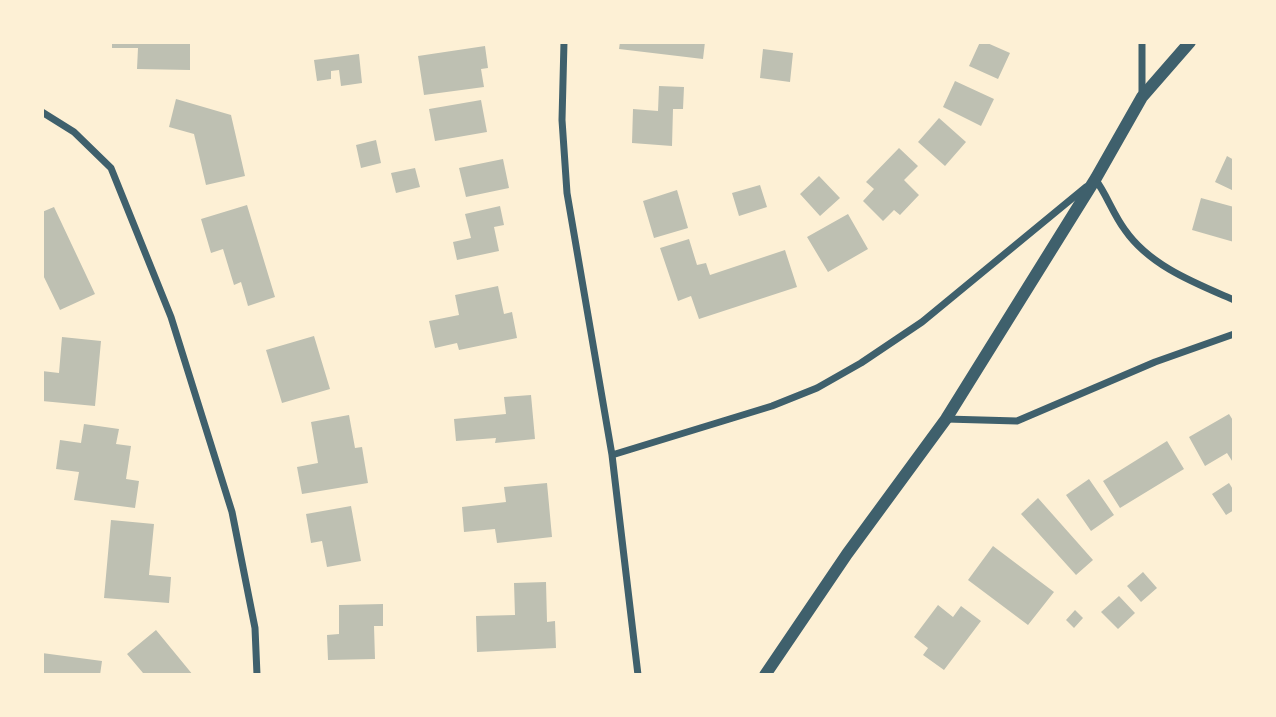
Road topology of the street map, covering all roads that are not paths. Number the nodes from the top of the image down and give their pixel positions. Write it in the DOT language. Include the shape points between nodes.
graph roads {
  1 [pos="564,42"];
  2 [pos="1142,42"];
  3 [pos="1190,42"];
  4 [pos="1142,97"];
  5 [pos="42,112"];
  6 [pos="1096,178"];
  7 [pos="1234,300"];
  8 [pos="1234,334"];
  9 [pos="946,419"];
  10 [pos="612,454"];
  11 [pos="257,675"];
  12 [pos="638,675"];
  13 [pos="765,675"];
  1 -- 10 [label="street" via="562,120 567,193"];
  2 -- 4 [label="street"];
  3 -- 4 [label="street"];
  4 -- 6 [label="street"];
  5 -- 11 [label="street" via="74,132 111,167 171,317 233,512 254,628"];
  6 -- 7 [label="street" via="1118,220 1141,249"];
  6 -- 9 [label="street"];
  6 -- 10 [label="street" via="922,322 828,382 772,406"];
  8 -- 9 [label="street" via="1017,421"];
  9 -- 13 [label="street"];
  10 -- 12 [label="street"];
}
